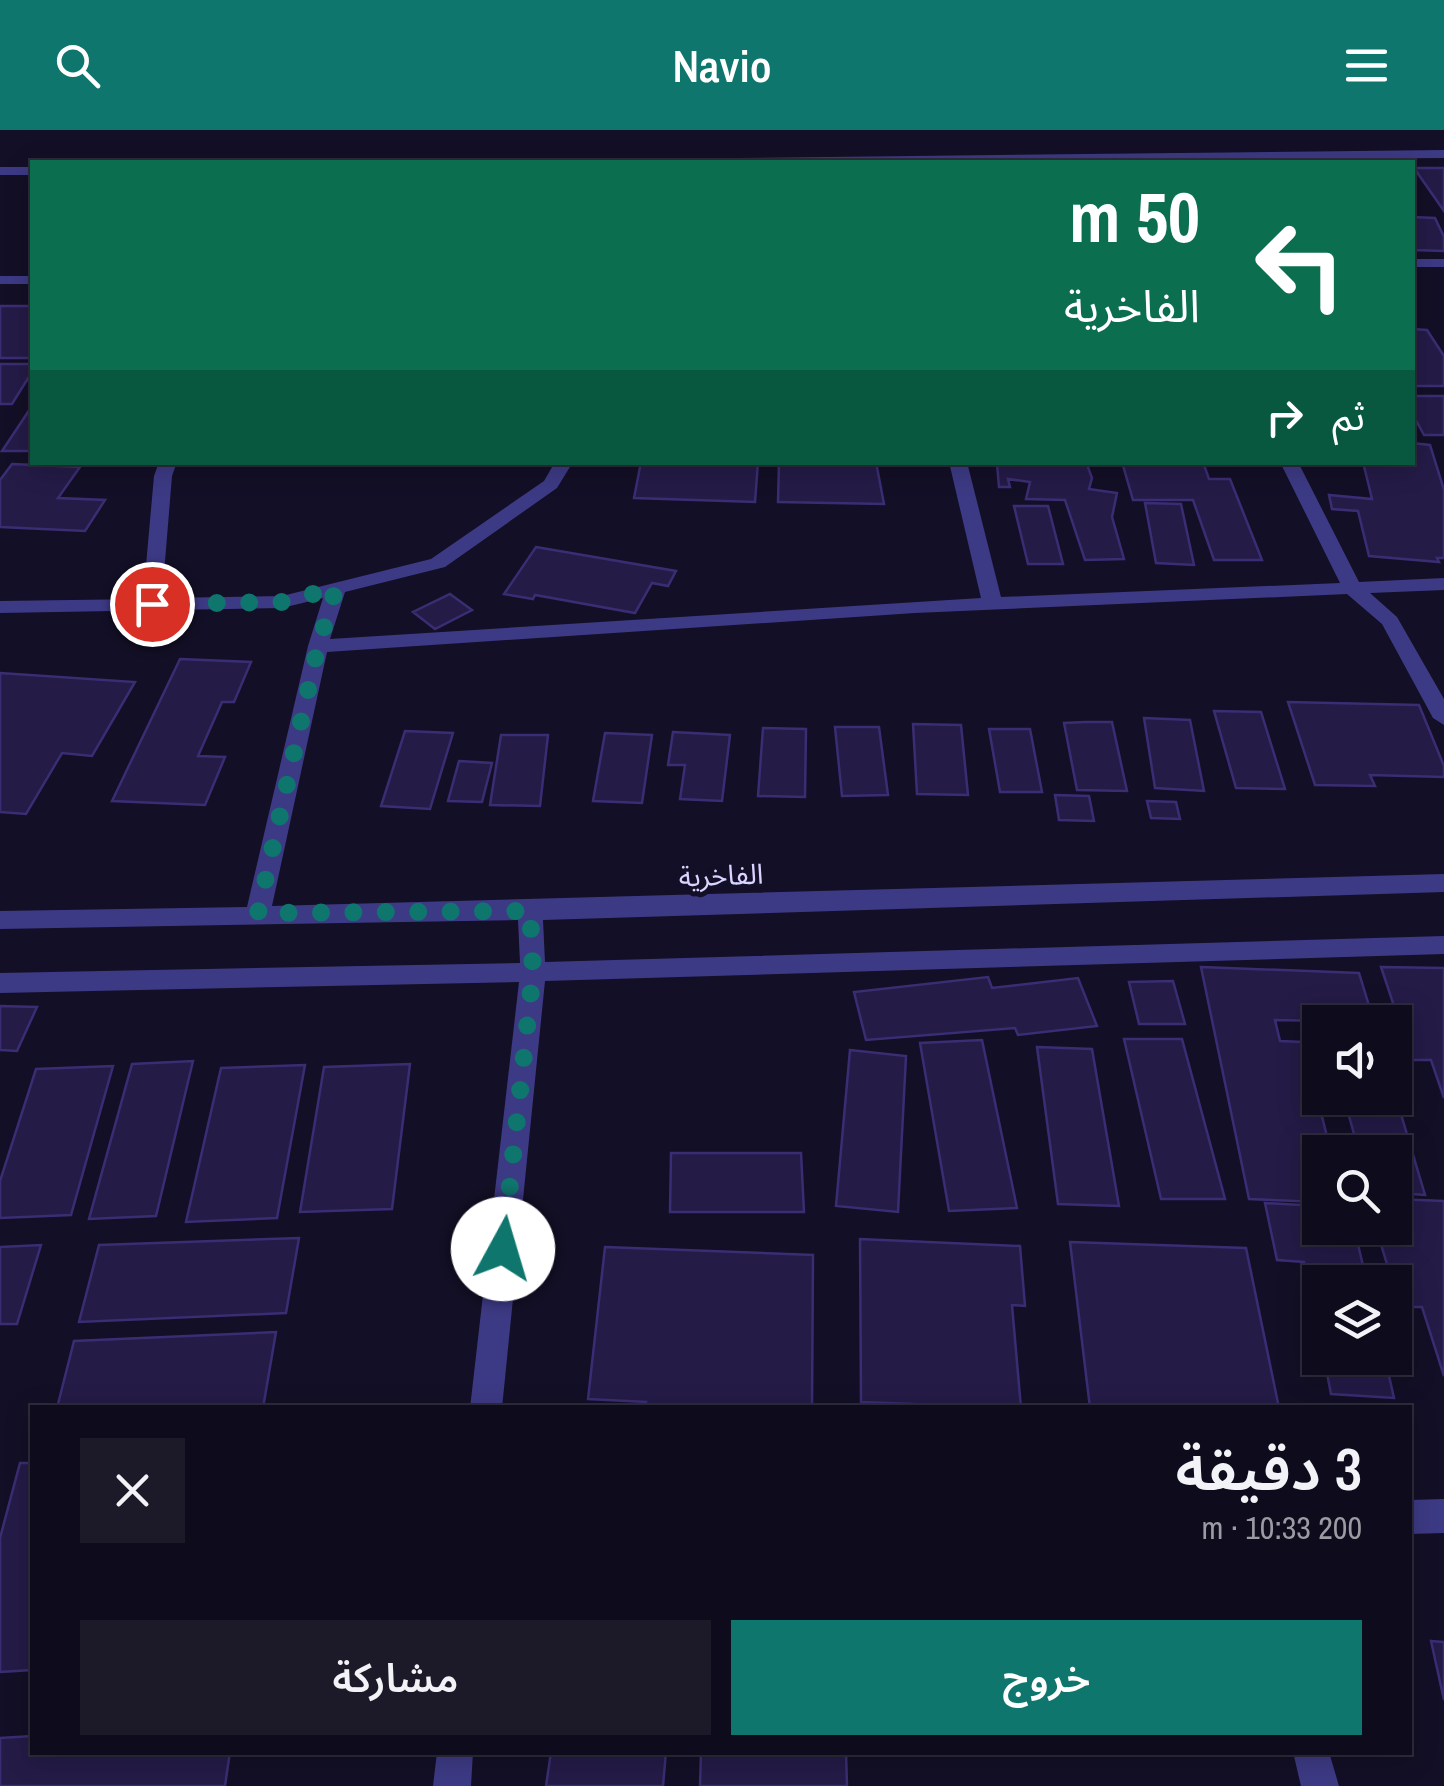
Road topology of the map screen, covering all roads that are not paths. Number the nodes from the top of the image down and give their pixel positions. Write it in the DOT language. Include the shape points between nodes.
graph roads {
  1 [pos="1444,154"];
  2 [pos="913,160"];
  3 [pos="0,171"];
  4 [pos="30,171"];
  5 [pos="1415,263"];
  6 [pos="1444,263"];
  7 [pos="0,280"];
  8 [pos="30,280"];
  9 [pos="168,465"];
  10 [pos="562,465"];
  11 [pos="959,465"];
  12 [pos="1290,465"];
  13 [pos="1444,584"];
  14 [pos="336,588"];
  15 [pos="1352,588"];
  16 [pos="152,604"];
  17 [pos="993,605"];
  18 [pos="0,607"];
  19 [pos="318,646"];
  20 [pos="1444,718"];
  21 [pos="1444,883"];
  22 [pos="530,911"];
  23 [pos="258,913"];
  24 [pos="0,920"];
  25 [pos="1444,945"];
  26 [pos="533,972"];
  27 [pos="0,983"];
  28 [pos="486,1405"];
  29 [pos="1444,1516"];
  30 [pos="1412,1518"];
  31 [pos="454,1755"];
  32 [pos="1312,1755"];
  33 [pos="452,1786"];
  34 [pos="1320,1786"];
  1 -- 2 [label="street"];
  3 -- 4 [label="street"];
  5 -- 6 [label="street"];
  7 -- 8 [label="street"];
  9 -- 16 [label="street"];
  10 -- 14 [label="street" via="552,484 438,563"];
  11 -- 17 [label="street"];
  12 -- 15 [label="street"];
  13 -- 15 [label="street"];
  14 -- 16 [label="street" via="282,602"];
  14 -- 19 [label="street"];
  15 -- 17 [label="street"];
  15 -- 20 [label="street" via="1390,621"];
  16 -- 18 [label="street"];
  17 -- 19 [label="street"];
  19 -- 23 [label="street"];
  21 -- 22 [label="street, الفاخرية"];
  22 -- 23 [label="street, الفاخرية"];
  22 -- 26 [label="street"];
  23 -- 24 [label="street, الفاخرية"];
  25 -- 26 [label="street"];
  26 -- 27 [label="street"];
  26 -- 28 [label="street"];
  29 -- 30 [label="street"];
  31 -- 33 [label="street"];
  32 -- 34 [label="street"];
}
